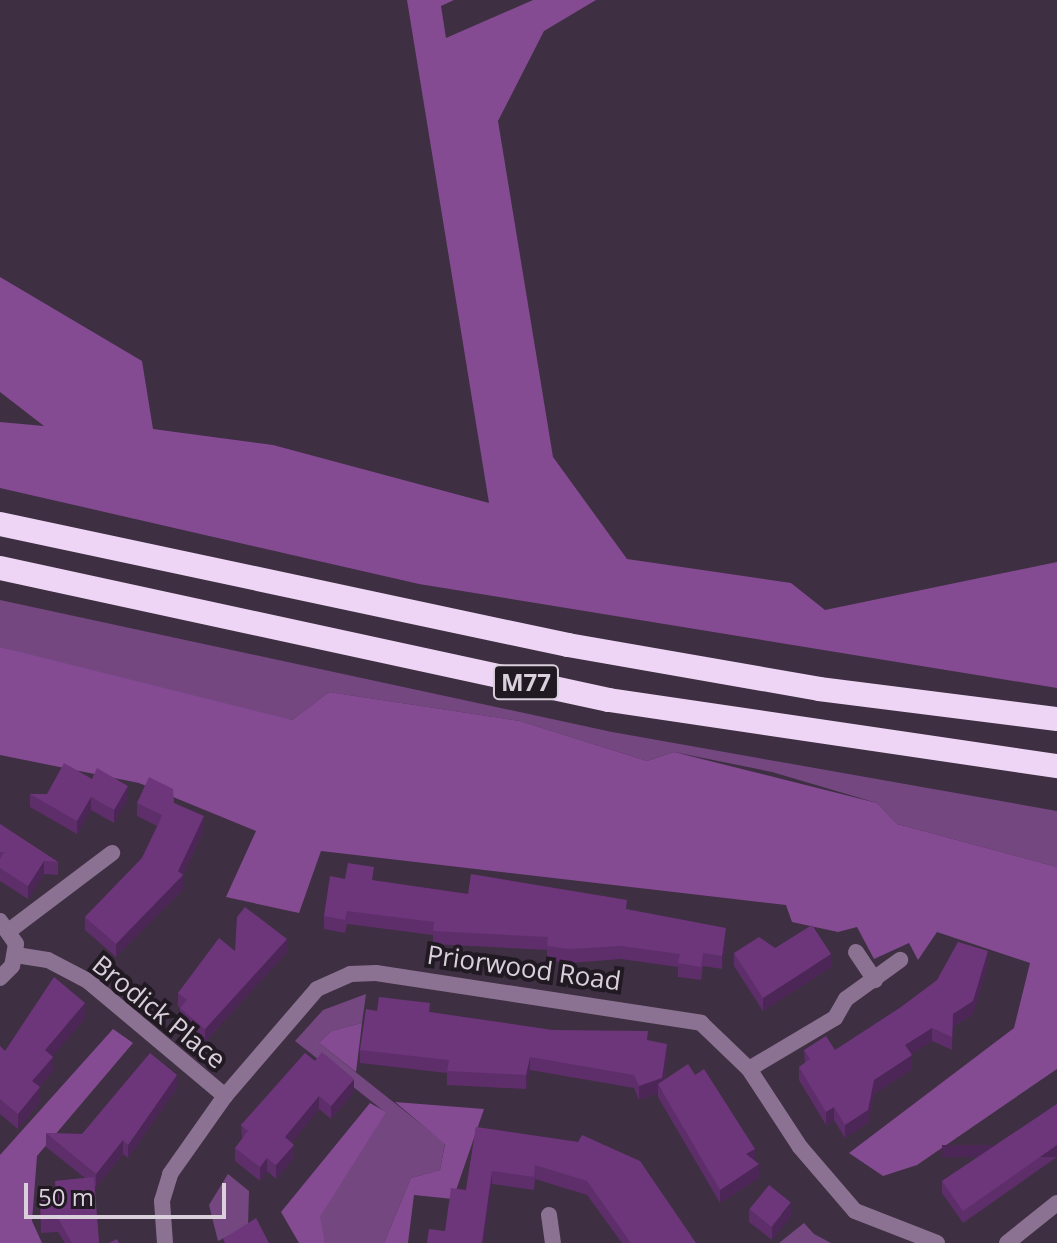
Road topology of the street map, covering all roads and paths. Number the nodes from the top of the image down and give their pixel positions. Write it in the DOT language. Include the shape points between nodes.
graph roads {
  1 [pos="0,524"];
  2 [pos="0,568"];
  3 [pos="1057,719"];
  4 [pos="1057,766"];
  5 [pos="112,853"];
  6 [pos="5,925"];
  7 [pos="856,952"];
  8 [pos="16,955"];
  9 [pos="900,960"];
  10 [pos="0,978"];
  11 [pos="875,980"];
  12 [pos="749,1069"];
  13 [pos="225,1096"];
  14 [pos="1057,1203"];
  15 [pos="549,1215"];
  16 [pos="165,1243"];
  17 [pos="553,1243"];
  18 [pos="937,1243"];
  19 [pos="1007,1243"];
  1 -- 3 [label="highway, M77" via="568,645 819,689"];
  2 -- 4 [label="highway, M77" via="609,700"];
  5 -- 6 [label="street"];
  6 -- 8 [label="street"];
  7 -- 11 [label="street"];
  8 -- 10 [label="street"];
  8 -- 13 [label="street, Brodick Place" via="48,960 88,981"];
  9 -- 11 [label="street"];
  11 -- 12 [label="street" via="846,999 835,1018"];
  12 -- 13 [label="street, Priorwood Road" via="725,1040 675,1014 350,974 317,989 289,1015"];
  12 -- 18 [label="street, Priorwood Road" via="800,1147 855,1211"];
  13 -- 16 [label="street, Priorwood Road" via="170,1174 162,1201"];
  14 -- 19 [label="street"];
  15 -- 17 [label="street"];
}
